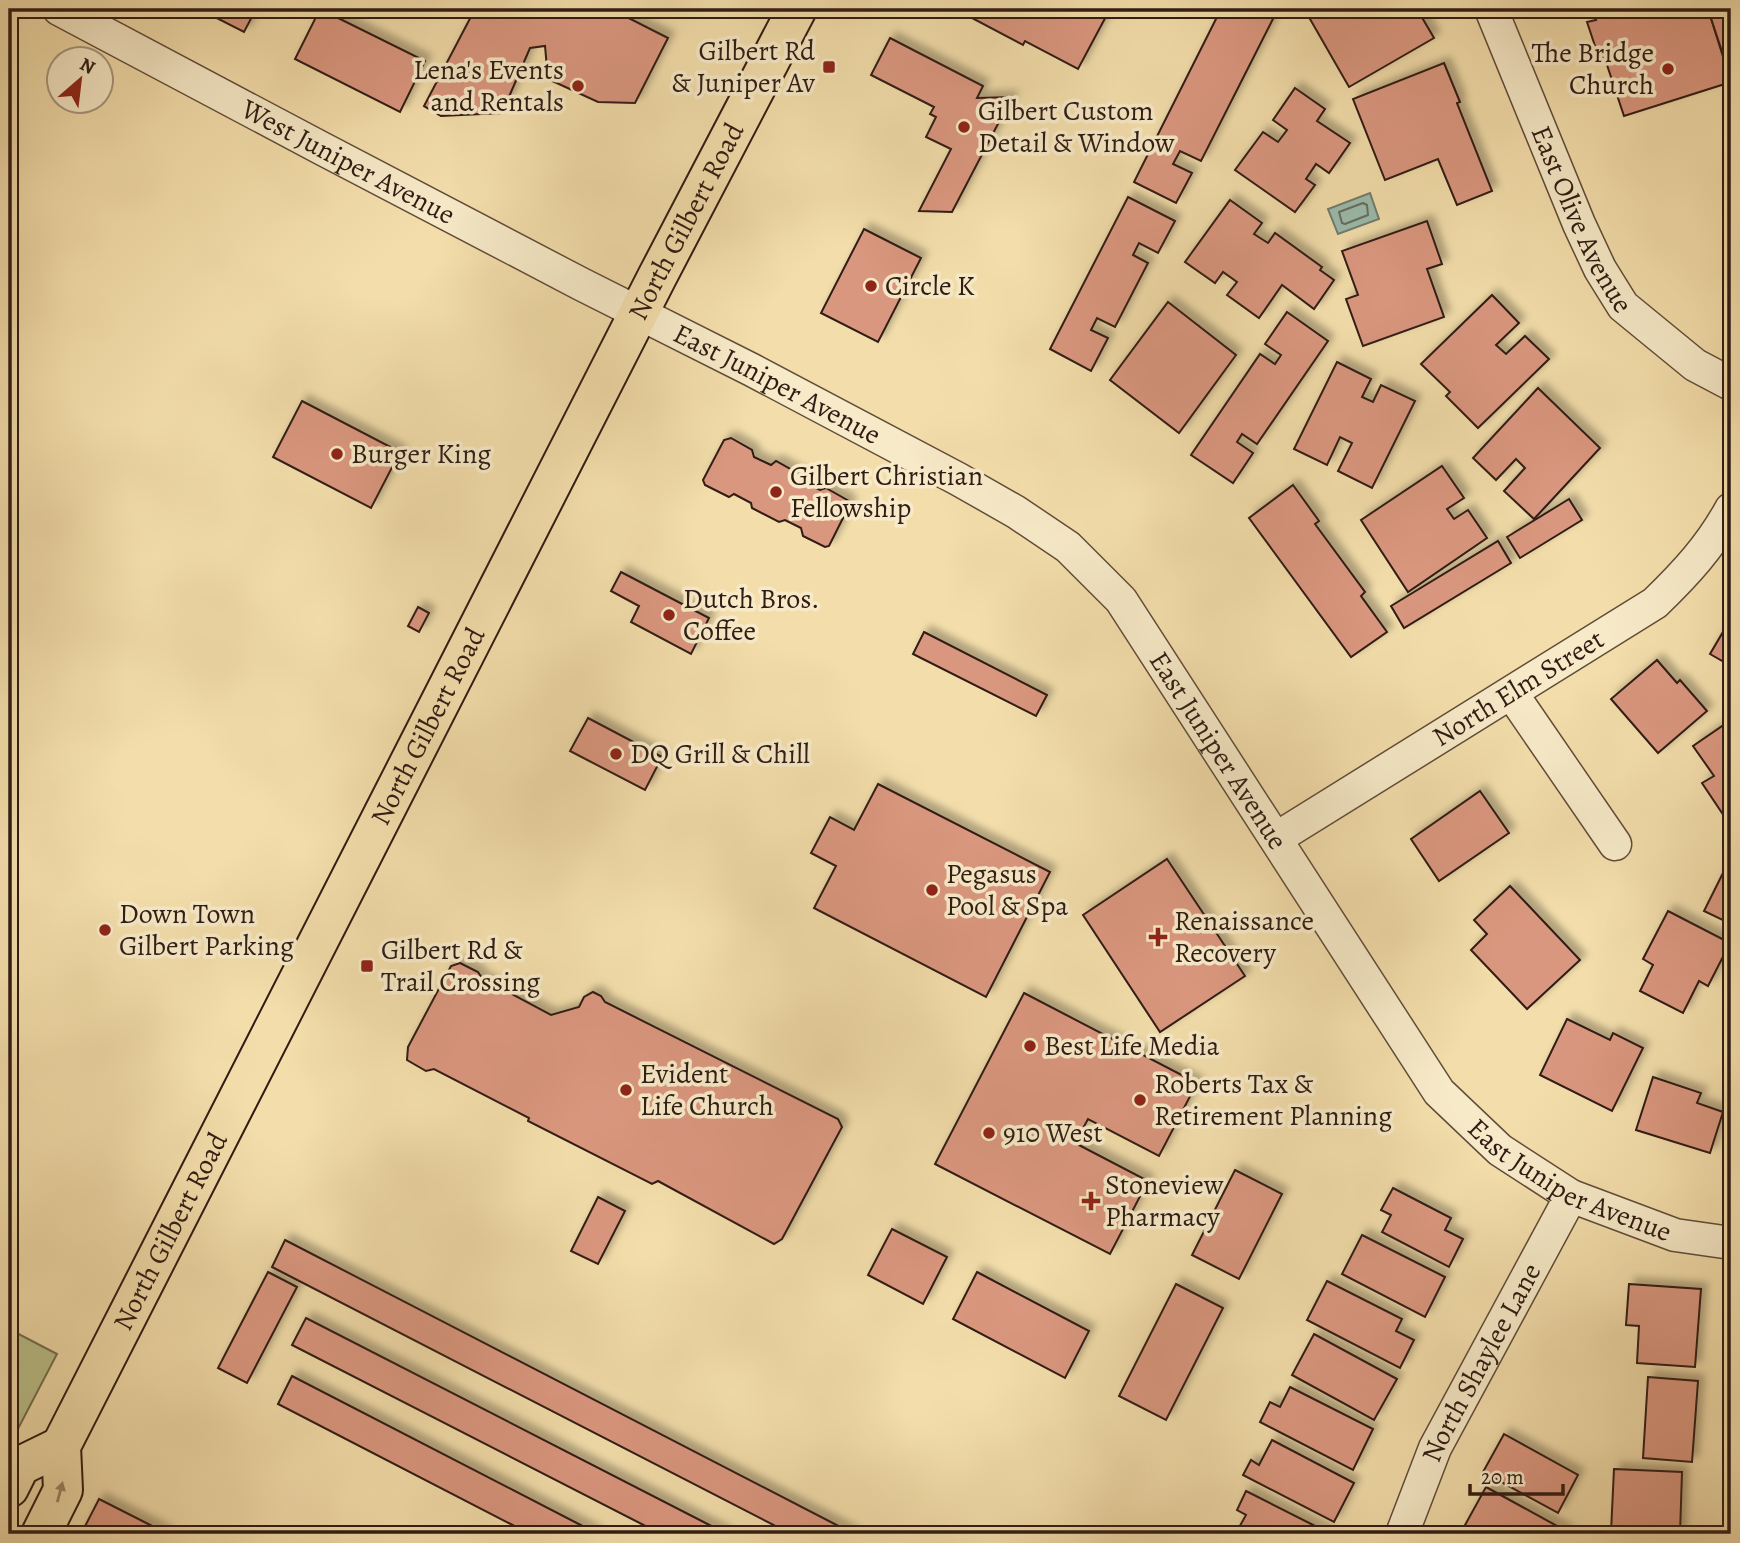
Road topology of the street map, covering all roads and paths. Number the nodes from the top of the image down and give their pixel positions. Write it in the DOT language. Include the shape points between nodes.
graph roads {
  1 [pos="59,9"];
  2 [pos="797,9"];
  3 [pos="1491,9"];
  4 [pos="639,312"];
  5 [pos="1731,384"];
  6 [pos="1731,509"];
  7 [pos="1511,694"];
  8 [pos="1277,838"];
  9 [pos="1615,844"];
  10 [pos="1571,1196"];
  11 [pos="1731,1244"];
  12 [pos="61,1446"];
  13 [pos="9,1488"];
  14 [pos="41,1534"];
  15 [pos="1402,1534"];
  1 -- 4 [label="street, West Juniper Avenue"];
  2 -- 4 [label="main road, North Gilbert Road"];
  3 -- 5 [label="street, East Olive Avenue" via="1578,225 1617,297 1661,340"];
  4 -- 8 [label="street, East Juniper Avenue" via="935,467 1068,547 1121,600"];
  4 -- 12 [label="main road, North Gilbert Road"];
  6 -- 7 [label="street, North Elm Street" via="1690,569 1655,603"];
  7 -- 8 [label="street, North Elm Street"];
  7 -- 9 [label="street"];
  8 -- 10 [label="street, East Juniper Avenue" via="1439,1093 1500,1150"];
  10 -- 11 [label="street, East Juniper Avenue" via="1675,1235"];
  10 -- 15 [label="street, North Shaylee Lane" via="1435,1448"];
  12 -- 13 [label="main road" via="20,1466"];
  14 -- 12 [label="main road, North Gilbert Road, one-way" via="63,1490"];
}
